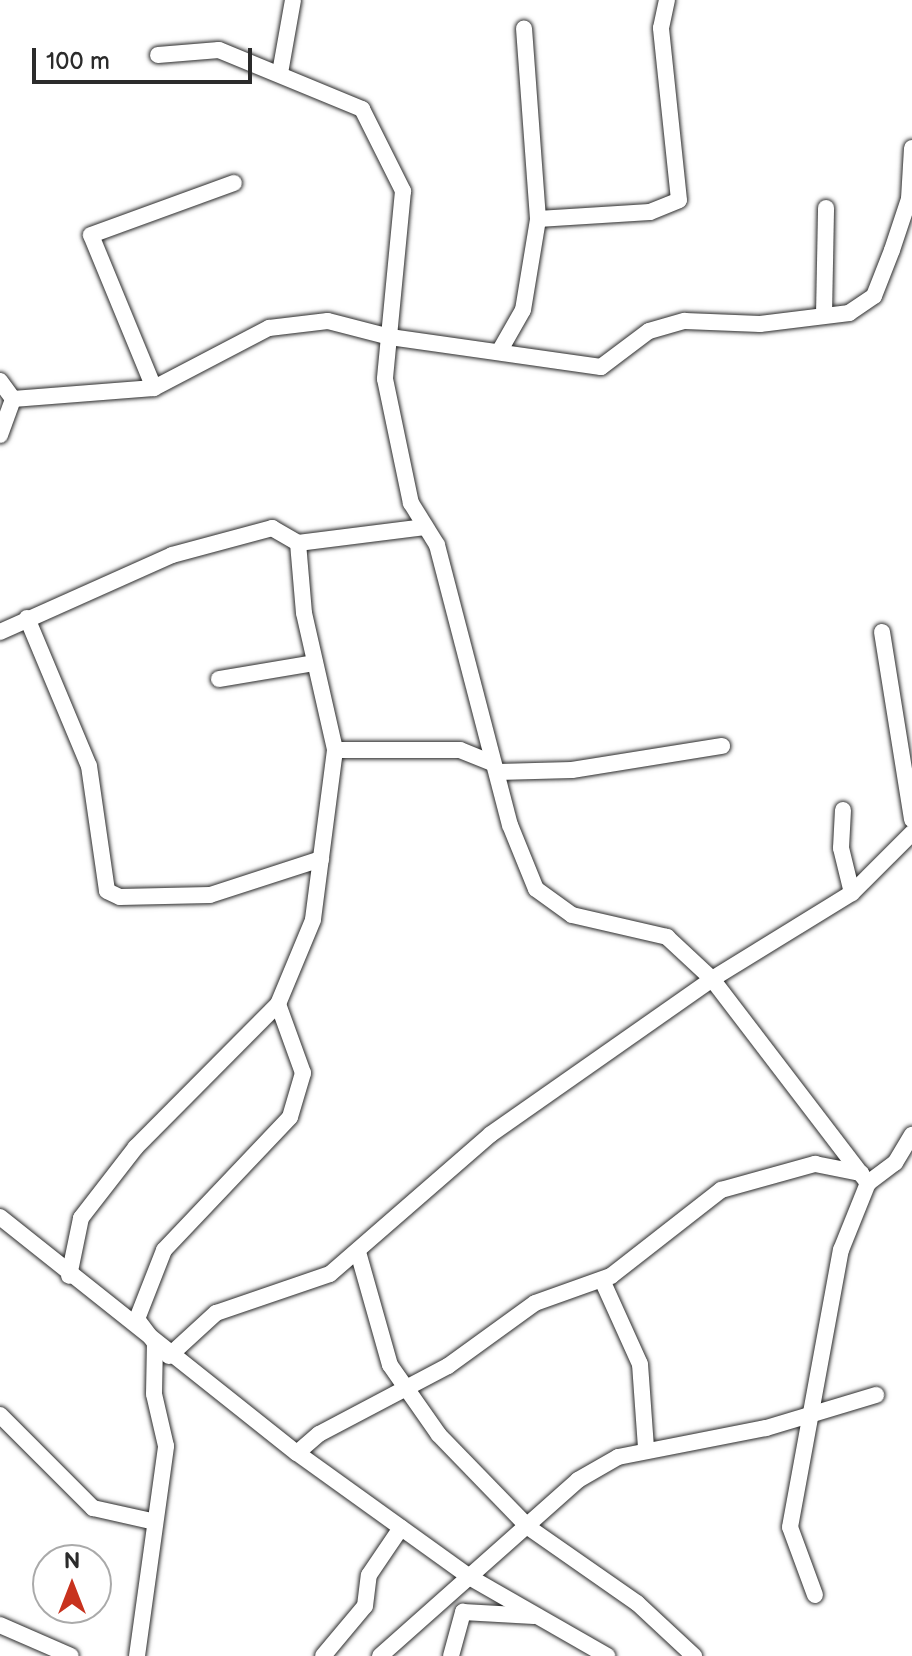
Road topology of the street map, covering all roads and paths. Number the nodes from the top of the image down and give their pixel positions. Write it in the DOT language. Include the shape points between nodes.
graph roads {
  1 [pos="293,0"];
  2 [pos="667,0"];
  3 [pos="524,29"];
  4 [pos="158,55"];
  5 [pos="280,73"];
  6 [pos="912,148"];
  7 [pos="234,183"];
  8 [pos="826,208"];
  9 [pos="538,219"];
  10 [pos="824,315"];
  11 [pos="390,337"];
  12 [pos="499,352"];
  13 [pos="0,381"];
  14 [pos="154,388"];
  15 [pos="13,399"];
  16 [pos="0,435"];
  17 [pos="425,527"];
  18 [pos="298,543"];
  19 [pos="27,618"];
  20 [pos="0,632"];
  21 [pos="882,632"];
  22 [pos="315,663"];
  23 [pos="219,679"];
  24 [pos="722,746"];
  25 [pos="335,750"];
  26 [pos="496,767"];
  27 [pos="843,810"];
  28 [pos="912,820"];
  29 [pos="912,833"];
  30 [pos="321,859"];
  31 [pos="852,893"];
  32 [pos="712,979"];
  33 [pos="278,1004"];
  34 [pos="912,1135"];
  35 [pos="865,1178"];
  36 [pos="0,1217"];
  37 [pos="358,1252"];
  38 [pos="69,1276"];
  39 [pos="602,1280"];
  40 [pos="155,1343"];
  41 [pos="169,1356"];
  42 [pos="408,1390"];
  43 [pos="876,1395"];
  44 [pos="0,1415"];
  45 [pos="812,1415"];
  46 [pos="646,1447"];
  47 [pos="297,1453"];
  48 [pos="151,1521"];
  49 [pos="528,1527"];
  50 [pos="401,1528"];
  51 [pos="471,1578"];
  52 [pos="815,1595"];
  53 [pos="540,1617"];
  54 [pos="0,1625"];
  55 [pos="71,1656"];
  56 [pos="137,1656"];
  57 [pos="323,1656"];
  58 [pos="380,1656"];
  59 [pos="451,1656"];
  60 [pos="607,1656"];
  61 [pos="694,1656"];
  1 -- 5 [label="street"];
  2 -- 9 [label="street" via="661,28 679,200 650,212"];
  3 -- 9 [label="street"];
  4 -- 5 [label="street" via="219,50"];
  5 -- 11 [label="street" via="362,109 398,179 402,264"];
  6 -- 10 [label="street" via="909,199 874,296 849,313"];
  7 -- 14 [label="street" via="91,235"];
  8 -- 10 [label="street"];
  9 -- 12 [label="street" via="523,310"];
  10 -- 12 [label="street" via="760,324 685,321 649,331 601,367"];
  11 -- 12 [label="street"];
  11 -- 14 [label="street" via="328,321 269,328"];
  11 -- 17 [label="street" via="385,379 411,503"];
  13 -- 15 [label="street"];
  14 -- 15 [label="street"];
  15 -- 16 [label="street"];
  17 -- 18 [label="street"];
  17 -- 26 [label="street" via="437,545"];
  18 -- 19 [label="street" via="272,528 172,555"];
  18 -- 22 [label="street"];
  19 -- 20 [label="street"];
  19 -- 30 [label="street" via="89,766 107,891 120,897 210,895"];
  21 -- 28 [label="street"];
  22 -- 23 [label="street"];
  22 -- 25 [label="street"];
  24 -- 26 [label="street" via="572,770"];
  25 -- 26 [label="street" via="460,750"];
  25 -- 30 [label="street"];
  26 -- 32 [label="street" via="536,889 572,915 667,937"];
  27 -- 31 [label="street" via="841,848"];
  29 -- 31 [label="street"];
  30 -- 33 [label="street" via="313,920"];
  31 -- 32 [label="street"];
  32 -- 35 [label="street"];
  32 -- 37 [label="street" via="491,1134 407,1200"];
  33 -- 38 [label="street" via="127,1158 81,1218"];
  33 -- 40 [label="street" via="303,1073 290,1117 164,1250 137,1319"];
  34 -- 35 [label="street" via="895,1163"];
  35 -- 39 [label="street" via="815,1164 721,1190"];
  35 -- 45 [label="street" via="841,1250"];
  36 -- 38 [label="street"];
  37 -- 41 [label="street" via="302,1287 216,1313"];
  37 -- 42 [label="street" via="387,1357"];
  38 -- 40 [label="street"];
  39 -- 42 [label="street" via="535,1303"];
  39 -- 46 [label="street" via="640,1364"];
  40 -- 41 [label="street"];
  40 -- 48 [label="street" via="154,1394 166,1446"];
  41 -- 47 [label="street"];
  42 -- 47 [label="street" via="319,1434"];
  42 -- 49 [label="street" via="482,1484"];
  43 -- 45 [label="street"];
  44 -- 48 [label="street" via="93,1508"];
  45 -- 46 [label="street"];
  45 -- 52 [label="street" via="790,1527"];
  46 -- 49 [label="street" via="578,1480"];
  47 -- 50 [label="street"];
  48 -- 56 [label="street"];
  49 -- 51 [label="street"];
  49 -- 61 [label="street" via="637,1603"];
  50 -- 51 [label="street"];
  50 -- 57 [label="street" via="369,1575 365,1606"];
  51 -- 53 [label="street"];
  51 -- 58 [label="street"];
  53 -- 59 [label="street" via="463,1612"];
  53 -- 60 [label="street"];
  54 -- 55 [label="street"];
}
